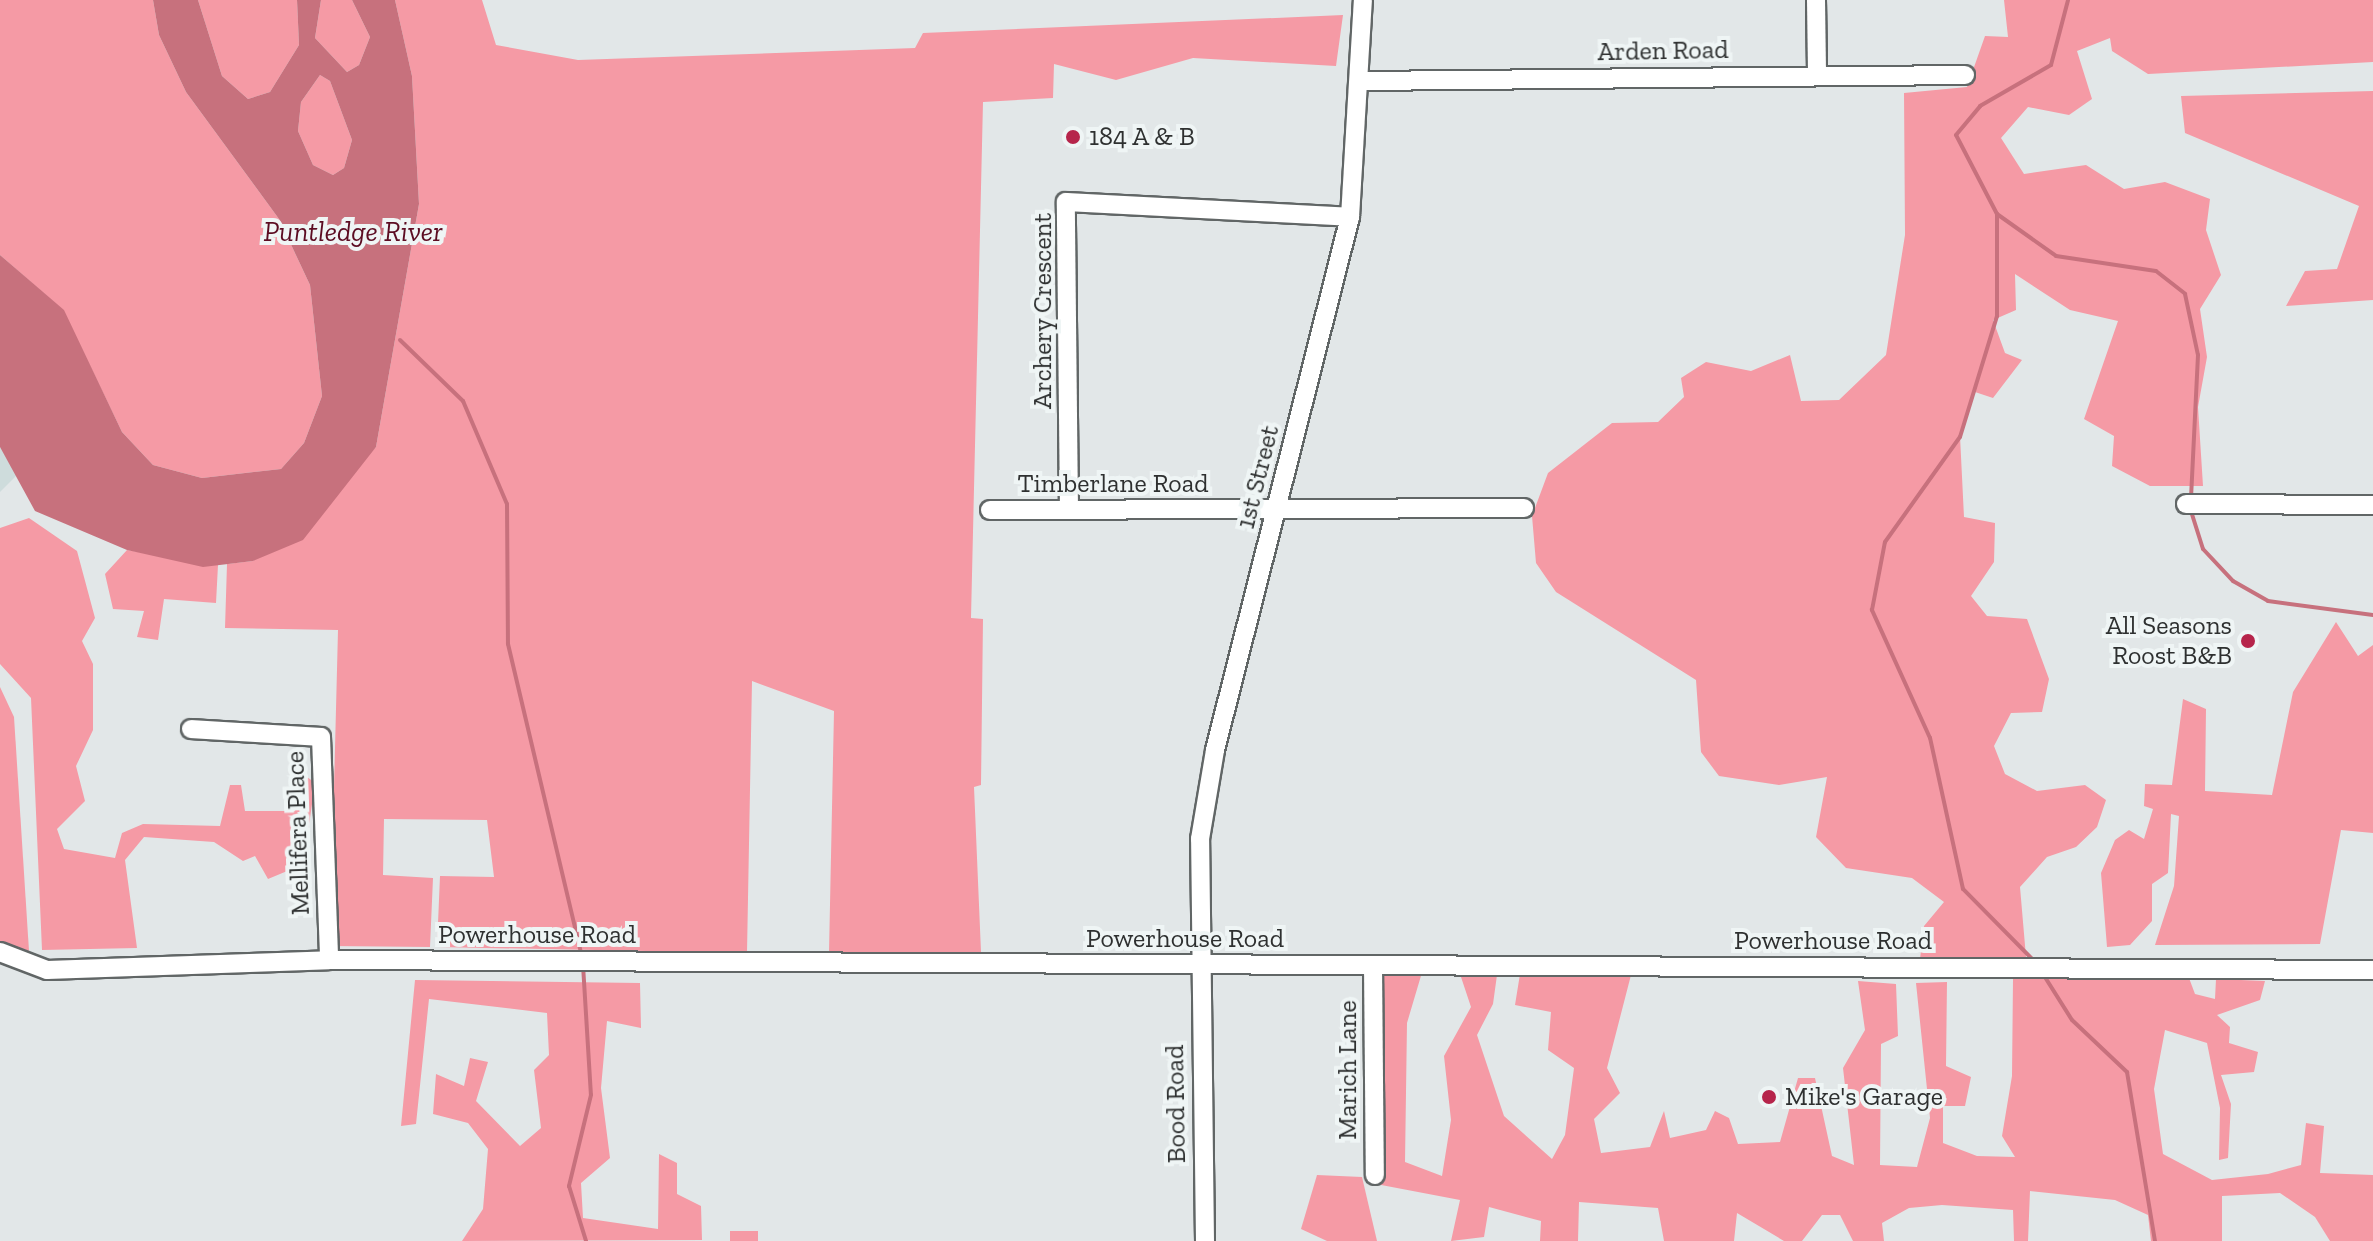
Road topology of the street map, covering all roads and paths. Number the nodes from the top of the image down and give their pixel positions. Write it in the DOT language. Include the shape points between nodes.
graph roads {
  1 [pos="1363,0"];
  2 [pos="1816,0"];
  3 [pos="1817,75"];
  4 [pos="1965,75"];
  5 [pos="1362,81"];
  6 [pos="1350,217"];
  7 [pos="2186,504"];
  8 [pos="2373,505"];
  9 [pos="1524,508"];
  10 [pos="990,510"];
  11 [pos="1069,510"];
  12 [pos="1277,512"];
  13 [pos="191,729"];
  14 [pos="0,952"];
  15 [pos="329,960"];
  16 [pos="1373,965"];
  17 [pos="1200,966"];
  18 [pos="2373,970"];
  19 [pos="1375,1175"];
  20 [pos="1205,1241"];
  1 -- 5 [label="street, 1st Street"];
  2 -- 3 [label="street"];
  3 -- 4 [label="street, Arden Road"];
  3 -- 5 [label="street, Arden Road"];
  5 -- 6 [label="street, 1st Street"];
  6 -- 11 [label="street, Archery Crescent" via="1066,202"];
  6 -- 12 [label="street, 1st Street"];
  7 -- 8 [label="street"];
  9 -- 12 [label="street, Timberlane Road"];
  10 -- 11 [label="street, Timberlane Road"];
  11 -- 12 [label="street, Timberlane Road"];
  12 -- 17 [label="street, 1st Street" via="1206,792"];
  13 -- 15 [label="street, Mellifera Place" via="321,737"];
  14 -- 15 [label="street, Powerhouse Road" via="47,970"];
  15 -- 17 [label="street, Powerhouse Road"];
  16 -- 17 [label="street, Powerhouse Road"];
  16 -- 18 [label="street, Powerhouse Road"];
  16 -- 19 [label="street, Marich Lane"];
  17 -- 20 [label="street, Bood Road"];
}
